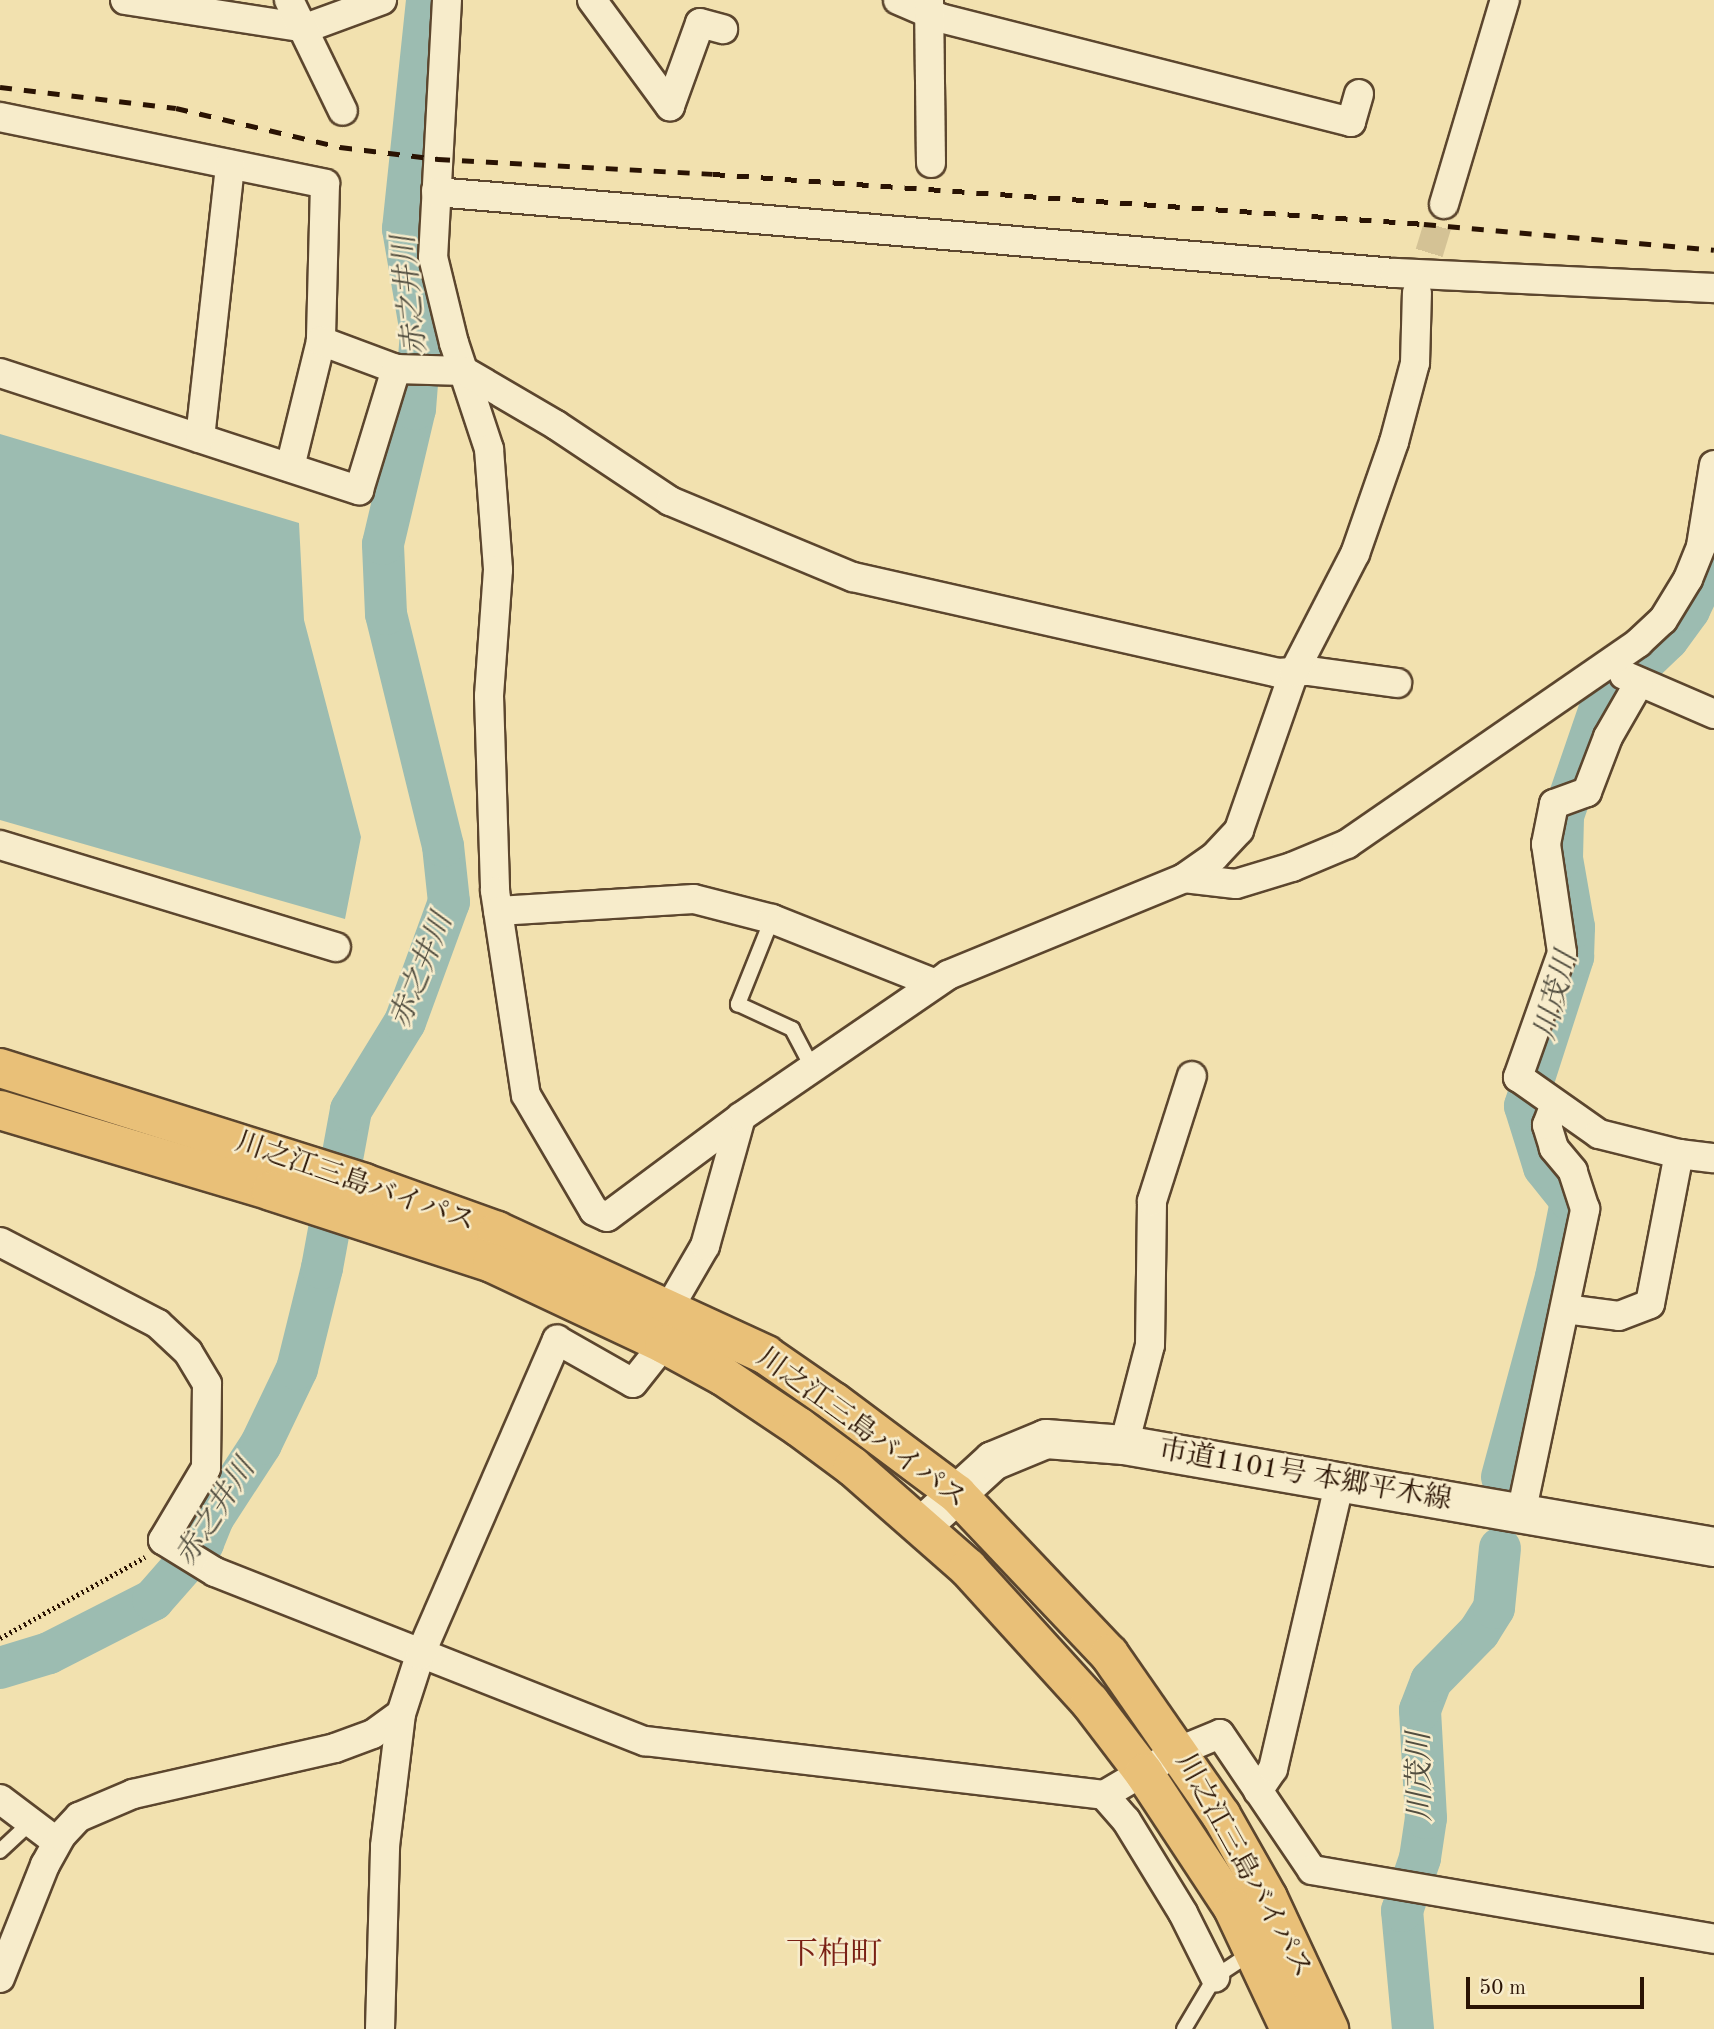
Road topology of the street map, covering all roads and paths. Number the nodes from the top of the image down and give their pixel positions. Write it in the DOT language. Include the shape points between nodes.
graph roads {
  1 [pos="125,0"];
  2 [pos="289,0"];
  3 [pos="382,0"];
  4 [pos="447,0"];
  5 [pos="592,0"];
  6 [pos="898,0"];
  7 [pos="1505,0"];
  8 [pos="928,5"];
  9 [pos="306,28"];
  10 [pos="723,29"];
  11 [pos="1359,94"];
  12 [pos="343,111"];
  13 [pos="0,117"];
  14 [pos="931,163"];
  15 [pos="230,164"];
  16 [pos="436,192"];
  17 [pos="1444,204"];
  18 [pos="1714,288"];
  19 [pos="1418,293"];
  20 [pos="321,341"];
  21 [pos="402,369"];
  22 [pos="452,372"];
  23 [pos="0,373"];
  24 [pos="200,438"];
  25 [pos="1714,465"];
  26 [pos="290,467"];
  27 [pos="1608,664"];
  28 [pos="1294,672"];
  29 [pos="1397,683"];
  30 [pos="1636,683"];
  31 [pos="1714,714"];
  32 [pos="0,845"];
  33 [pos="1184,878"];
  34 [pos="498,911"];
  35 [pos="772,919"];
  36 [pos="336,947"];
  37 [pos="934,984"];
  38 [pos="812,1067"];
  39 [pos="0,1068"];
  40 [pos="1192,1076"];
  41 [pos="1541,1093"];
  42 [pos="0,1110"];
  43 [pos="741,1117"];
  44 [pos="1679,1154"];
  45 [pos="1714,1158"];
  46 [pos="271,1172"];
  47 [pos="0,1242"];
  48 [pos="1565,1309"];
  49 [pos="667,1326"];
  50 [pos="1124,1445"];
  51 [pos="1340,1482"];
  52 [pos="957,1494"];
  53 [pos="1521,1514"];
  54 [pos="922,1526"];
  55 [pos="1714,1547"];
  56 [pos="178,1550"];
  57 [pos="0,1638"];
  58 [pos="420,1655"];
  59 [pos="401,1713"];
  60 [pos="1179,1751"];
  61 [pos="1144,1773"];
  62 [pos="1258,1791"];
  63 [pos="1104,1796"];
  64 [pos="0,1798"];
  65 [pos="31,1822"];
  66 [pos="57,1842"];
  67 [pos="0,1852"];
  68 [pos="1714,1939"];
  69 [pos="1255,1950"];
  70 [pos="1215,1978"];
  71 [pos="0,1979"];
  72 [pos="380,2029"];
  73 [pos="1184,2029"];
  74 [pos="1290,2029"];
  75 [pos="1329,2029"];
  1 -- 9 [label="street"];
  2 -- 9 [label="street"];
  3 -- 9 [label="street"];
  4 -- 16 [label="street"];
  5 -- 10 [label="street" via="670,106 700,23"];
  6 -- 8 [label="street"];
  7 -- 17 [label="street"];
  8 -- 11 [label="street" via="940,18 1351,122"];
  8 -- 14 [label="street"];
  9 -- 12 [label="street"];
  13 -- 15 [label="street"];
  15 -- 20 [label="street" via="326,184"];
  15 -- 24 [label="street"];
  16 -- 18 [label="street" via="1395,273"];
  16 -- 22 [label="street" via="433,257"];
  19 -- 28 [label="street" via="1415,363 1394,442 1355,554"];
  20 -- 21 [label="street"];
  20 -- 26 [label="street"];
  21 -- 22 [label="street"];
  21 -- 26 [label="street" via="359,490"];
  22 -- 28 [label="street" via="556,425 670,501 853,577 1278,673"];
  22 -- 34 [label="street" via="489,449 498,570 489,696"];
  23 -- 24 [label="street"];
  24 -- 26 [label="street"];
  25 -- 27 [label="street" via="1701,546 1688,579 1663,620"];
  27 -- 30 [label="street"];
  27 -- 33 [label="street" via="1347,844 1236,884"];
  28 -- 29 [label="street"];
  28 -- 33 [label="street" via="1239,830 1214,857"];
  30 -- 31 [label="street"];
  30 -- 41 [label="street" via="1587,792 1555,804 1546,844 1562,953 1518,1077"];
  32 -- 36 [label="street"];
  33 -- 37 [label="street" via="1100,909"];
  34 -- 35 [label="street" via="694,899"];
  34 -- 43 [label="street" via="526,1095 543,1131 594,1211 607,1217"];
  35 -- 37 [label="street"];
  35 -- 38 [label="lane" via="738,1004 792,1029"];
  37 -- 38 [label="street"];
  38 -- 43 [label="street"];
  39 -- 46 [label="highway, 川之江三島バイパス"];
  40 -- 50 [label="street" via="1152,1201 1150,1345"];
  41 -- 44 [label="street" via="1599,1133"];
  41 -- 48 [label="street" via="1554,1148 1573,1171 1586,1209"];
  42 -- 46 [label="highway, 川之江三島バイパス"];
  43 -- 49 [label="street" via="705,1246"];
  44 -- 45 [label="street"];
  44 -- 48 [label="street" via="1650,1304 1619,1317"];
  46 -- 49 [label="highway, 川之江三島バイパス" via="359,1201 498,1231"];
  47 -- 56 [label="street" via="158,1324 188,1352 208,1384 206,1468"];
  48 -- 53 [label="street"];
  49 -- 52 [label="highway, 川之江三島バイパス" via="766,1356"];
  49 -- 54 [label="highway, 川之江三島バイパス" via="723,1376 799,1427"];
  49 -- 58 [label="street" via="633,1383 557,1340"];
  50 -- 51 [label="street, 市道1101号 本郷平木線"];
  50 -- 52 [label="street, 市道1101号 本郷平木線" via="1046,1439 993,1461"];
  51 -- 53 [label="street, 市道1101号 本郷平木線"];
  51 -- 62 [label="street" via="1273,1769"];
  52 -- 54 [label="street, 市道1101号 本郷平木線"];
  52 -- 60 [label="highway, 川之江三島バイパス" via="1100,1644"];
  53 -- 55 [label="street, 市道1101号 本郷平木線"];
  54 -- 61 [label="highway, 川之江三島バイパス" via="1036,1639"];
  56 -- 57 [label="path" via="156,1550"];
  56 -- 58 [label="street"];
  58 -- 59 [label="street"];
  58 -- 63 [label="street" via="645,1741"];
  59 -- 66 [label="street" via="373,1734 303,1758 106,1802 79,1817"];
  59 -- 72 [label="street" via="385,1846"];
  60 -- 61 [label="street"];
  60 -- 62 [label="street" via="1220,1734"];
  60 -- 75 [label="highway, 川之江三島バイパス" via="1268,1898"];
  61 -- 63 [label="street"];
  61 -- 69 [label="highway, 川之江三島バイパス" via="1206,1864"];
  62 -- 68 [label="street" via="1312,1870"];
  63 -- 70 [label="street" via="1126,1820 1176,1901"];
  64 -- 65 [label="street"];
  65 -- 66 [label="street"];
  65 -- 67 [label="lane"];
  66 -- 71 [label="street"];
  69 -- 70 [label="lane"];
  69 -- 74 [label="highway, 川之江三島バイパス"];
  70 -- 73 [label="lane"];
}
